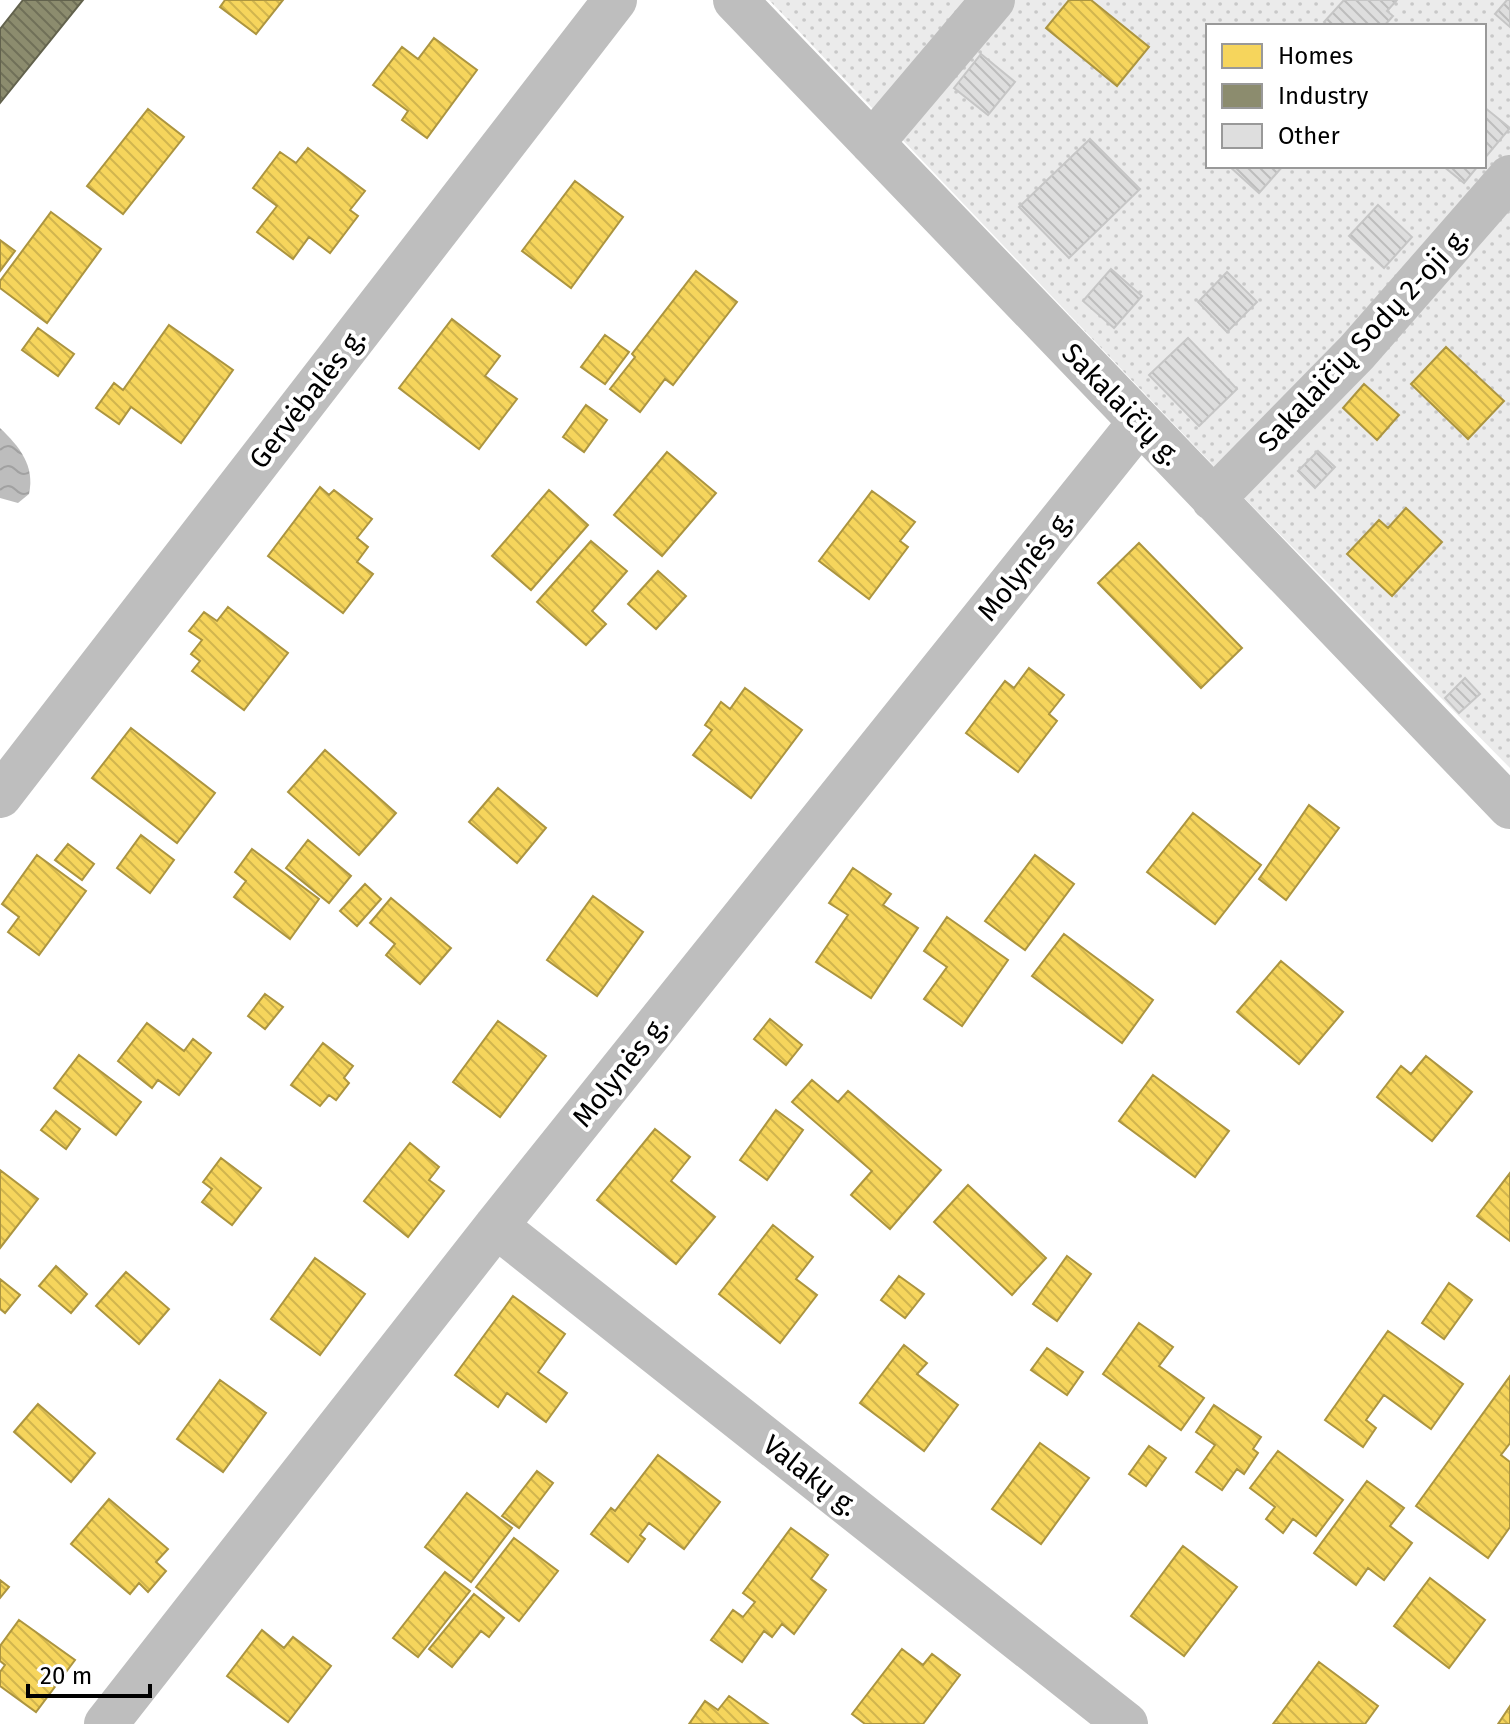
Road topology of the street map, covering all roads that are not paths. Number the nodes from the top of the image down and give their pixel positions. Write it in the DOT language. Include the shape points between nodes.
graph roads {
  1 [pos="615,0"];
  2 [pos="735,0"];
  3 [pos="993,0"];
  4 [pos="872,143"];
  5 [pos="1510,177"];
  6 [pos="1140,422"];
  7 [pos="1213,499"];
  8 [pos="0,796"];
  9 [pos="1510,807"];
  10 [pos="496,1226"];
  11 [pos="122,1718"];
  12 [pos="1126,1724"];
  1 -- 8 [label="street, Gervėbalės g."];
  2 -- 4 [label="street, Sakalaičių g."];
  3 -- 4 [label="street"];
  4 -- 6 [label="street, Sakalaičių g."];
  5 -- 7 [label="street, Sakalaičių Sodų 2-oji g." via="1357,352"];
  6 -- 7 [label="street, Sakalaičių g."];
  6 -- 10 [label="street, Molynės g."];
  7 -- 9 [label="street, Sakalaičių g."];
  10 -- 11 [label="street, Molynės g."];
  10 -- 12 [label="street, Valakų g."];
}
